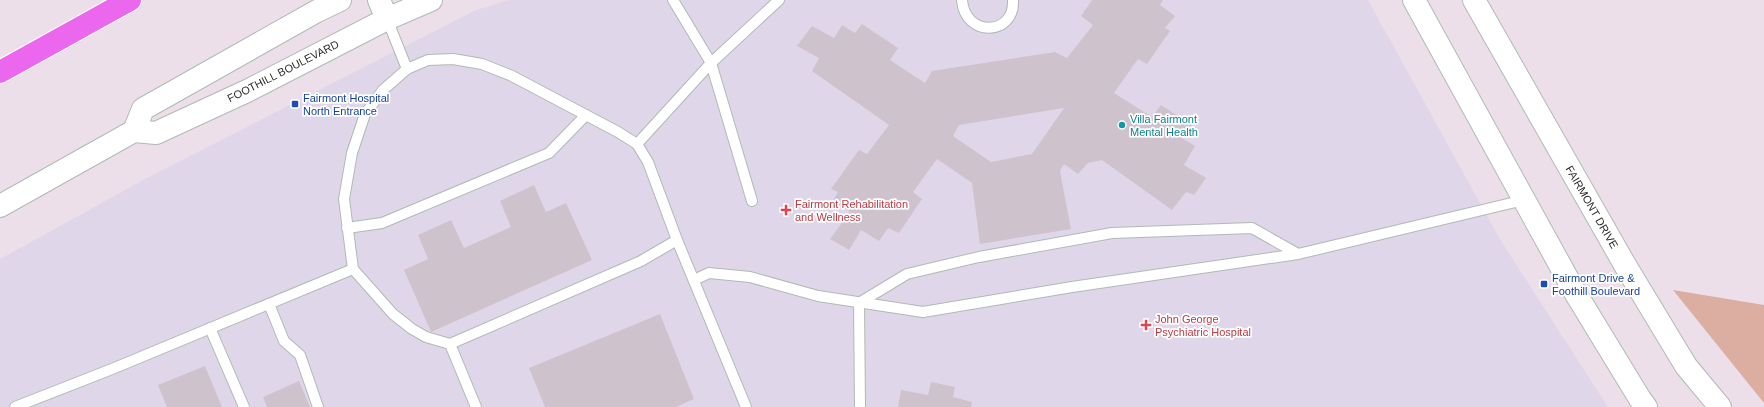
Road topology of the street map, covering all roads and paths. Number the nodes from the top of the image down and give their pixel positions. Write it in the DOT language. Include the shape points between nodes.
graph roads {
  1 [pos="130,0"];
  2 [pos="340,0"];
  3 [pos="431,0"];
  4 [pos="674,0"];
  5 [pos="779,0"];
  6 [pos="962,0"];
  7 [pos="1013,0"];
  8 [pos="1414,0"];
  9 [pos="1474,0"];
  10 [pos="383,9"];
  11 [pos="711,63"];
  12 [pos="407,69"];
  13 [pos="0,72"];
  14 [pos="586,115"];
  15 [pos="134,131"];
  16 [pos="637,144"];
  17 [pos="1524,200"];
  18 [pos="752,201"];
  19 [pos="0,206"];
  20 [pos="347,228"];
  21 [pos="677,240"];
  22 [pos="1298,254"];
  23 [pos="353,269"];
  24 [pos="694,280"];
  25 [pos="859,302"];
  26 [pos="269,304"];
  27 [pos="210,328"];
  28 [pos="450,344"];
  29 [pos="15,407"];
  30 [pos="244,407"];
  31 [pos="318,407"];
  32 [pos="476,407"];
  33 [pos="746,407"];
  34 [pos="860,407"];
  35 [pos="1646,407"];
  36 [pos="1720,407"];
  1 -- 13 [label="highway"];
  2 -- 15 [label="main road" via="143,108"];
  3 -- 10 [label="main road, FOOTHILL BOULEVARD"];
  4 -- 11 [label="lane"];
  5 -- 11 [label="lane"];
  6 -- 7 [label="lane" via="967,18 984,28 994,28 1003,24 1010,16"];
  8 -- 17 [label="main road"];
  9 -- 36 [label="main road, FAIRMONT DRIVE" via="1625,265 1686,366"];
  10 -- 12 [label="lane"];
  10 -- 15 [label="main road, FOOTHILL BOULEVARD" via="247,91 156,133"];
  11 -- 16 [label="lane"];
  11 -- 18 [label="lane"];
  12 -- 14 [label="lane" via="428,60 452,59 482,64 512,76"];
  12 -- 20 [label="lane" via="383,90 365,114 352,153 344,199"];
  14 -- 16 [label="lane"];
  14 -- 20 [label="lane" via="549,153 382,223"];
  15 -- 19 [label="main road"];
  16 -- 21 [label="lane" via="648,162"];
  17 -- 22 [label="lane"];
  17 -- 35 [label="main road" via="1576,294"];
  20 -- 23 [label="lane"];
  21 -- 24 [label="lane"];
  21 -- 28 [label="lane" via="641,261"];
  22 -- 25 [label="lane" via="923,312"];
  22 -- 25 [label="lane" via="1252,228 1112,233 979,257 907,274"];
  23 -- 26 [label="lane"];
  23 -- 28 [label="lane" via="393,314 412,329 426,337"];
  24 -- 25 [label="lane" via="709,273 750,277 818,296"];
  24 -- 33 [label="lane"];
  25 -- 34 [label="lane"];
  26 -- 27 [label="lane"];
  26 -- 31 [label="lane" via="284,341 300,356"];
  27 -- 29 [label="lane"];
  27 -- 30 [label="lane"];
  28 -- 32 [label="lane"];
}
